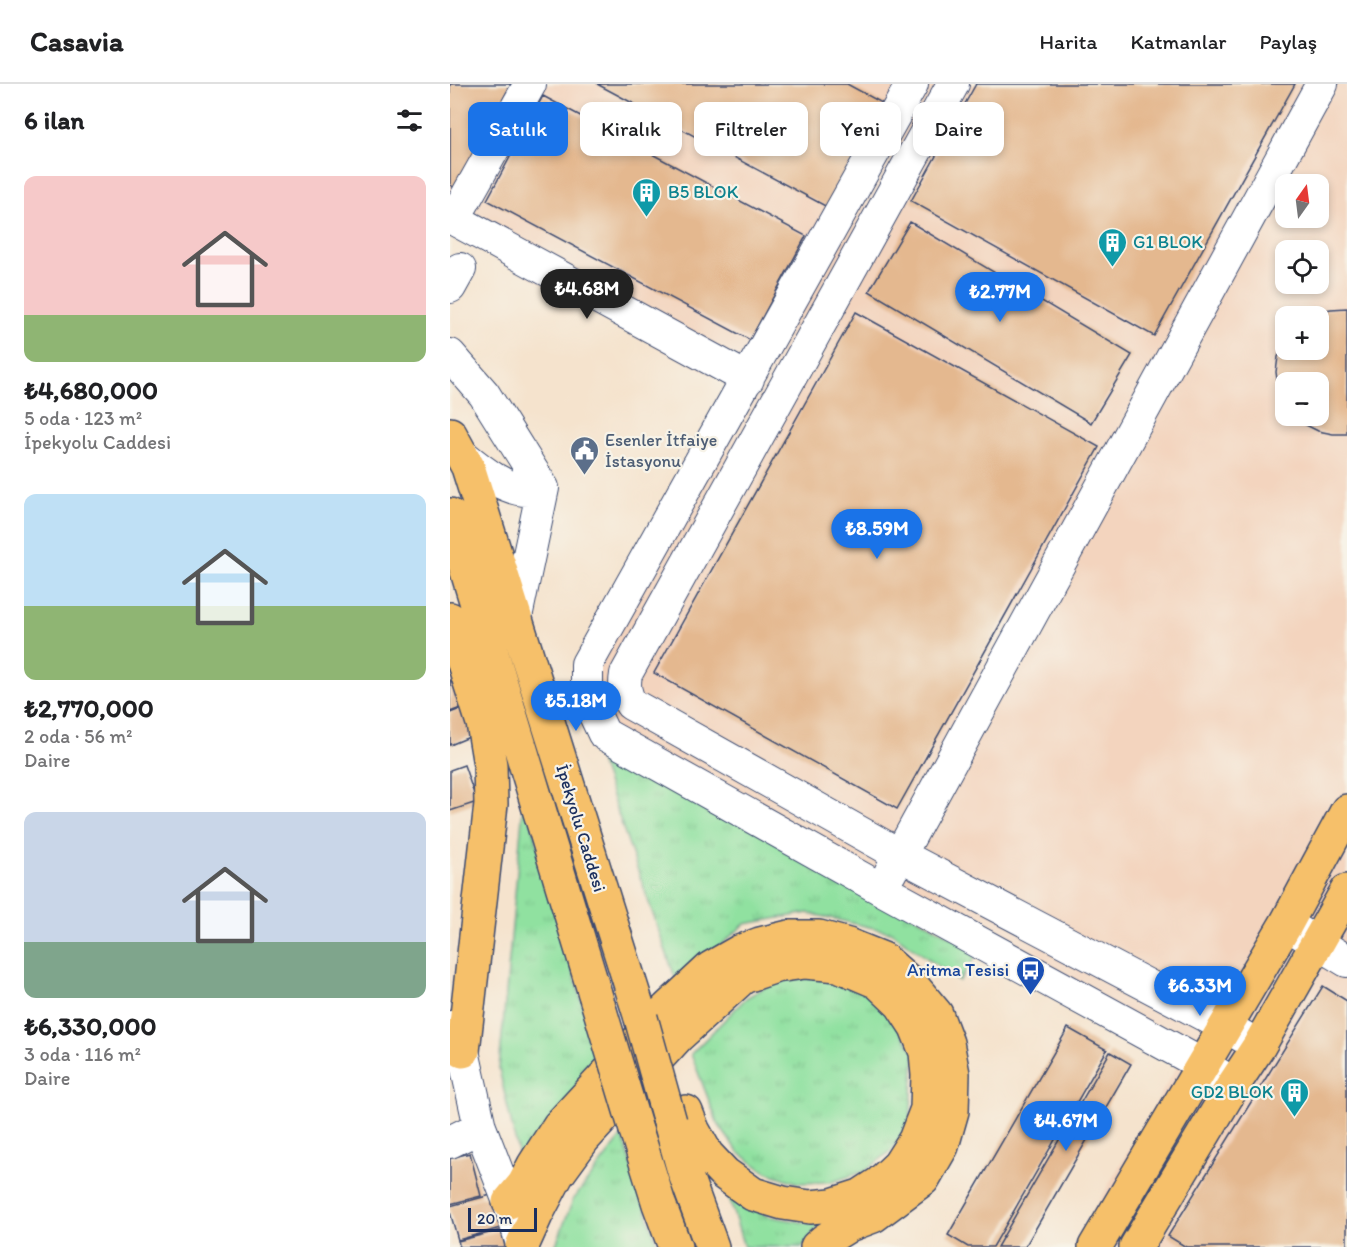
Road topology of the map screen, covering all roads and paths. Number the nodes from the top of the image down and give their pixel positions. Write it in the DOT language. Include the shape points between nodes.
graph roads {
  1 [pos="530,84"];
  2 [pos="1322,84"];
  3 [pos="908,85"];
  4 [pos="947,95"];
  5 [pos="452,218"];
  6 [pos="450,355"];
  7 [pos="748,379"];
  8 [pos="455,444"];
  9 [pos="543,488"];
  10 [pos="450,515"];
  11 [pos="516,617"];
  12 [pos="450,619"];
  13 [pos="1347,811"];
  14 [pos="900,855"];
  15 [pos="882,889"];
  16 [pos="1347,891"];
  17 [pos="1286,924"];
  18 [pos="1318,944"];
  19 [pos="1347,961"];
  20 [pos="1225,1026"];
  21 [pos="457,1039"];
  22 [pos="1259,1046"];
  23 [pos="1203,1065"];
  24 [pos="1234,1084"];
  25 [pos="678,1117"];
  26 [pos="480,1127"];
  27 [pos="450,1142"];
  28 [pos="509,1202"];
  29 [pos="1102,1235"];
  30 [pos="1142,1245"];
  31 [pos="523,1246"];
  32 [pos="675,1247"];
  33 [pos="712,1247"];
  34 [pos="817,1247"];
  1 -- 5 [label="street"];
  2 -- 14 [label="street"];
  3 -- 4 [label="street"];
  3 -- 7 [label="street"];
  4 -- 14 [label="street" via="632,663 625,685 631,704"];
  5 -- 7 [label="street"];
  6 -- 9 [label="street" via="484,394"];
  7 -- 15 [label="street" via="587,664 587,698 604,734"];
  8 -- 9 [label="street" via="483,472 512,487"];
  8 -- 11 [label="main road, İpekyolu Caddesi" via="468,467"];
  9 -- 11 [label="street"];
  10 -- 32 [label="main road, İpekyolu Caddesi, bridge"];
  11 -- 25 [label="main road, İpekyolu Caddesi, bridge" via="640,1018 663,1053 677,1087"];
  12 -- 21 [label="main road" via="483,723 491,804"];
  13 -- 17 [label="main road"];
  14 -- 15 [label="street"];
  14 -- 20 [label="street"];
  15 -- 23 [label="street"];
  16 -- 18 [label="main road"];
  17 -- 18 [label="street"];
  17 -- 20 [label="main road"];
  18 -- 19 [label="street"];
  18 -- 22 [label="main road"];
  20 -- 22 [label="street"];
  20 -- 23 [label="main road"];
  21 -- 26 [label="street"];
  22 -- 24 [label="main road"];
  23 -- 24 [label="street"];
  23 -- 29 [label="main road"];
  24 -- 30 [label="main road"];
  25 -- 31 [label="main road" via="693,1130 707,1155 725,1174 753,1194 810,1207 832,1205 860,1196 880,1183 899,1165 915,1140 927,1109 926,1052 901,1004 878,982 838,965 805,962 743,977 677,1036 584,1138 557,1175"];
  25 -- 33 [label="main road" via="684,1171"];
  26 -- 27 [label="street"];
  26 -- 28 [label="street"];
  28 -- 31 [label="street"];
  28 -- 34 [label="main road" via="559,1126 668,1008 711,968 760,944 789,937 819,938 883,959 910,983 936,1014 953,1074 952,1111 942,1146 923,1179 873,1216 849,1225"];
  29 -- 30 [label="main road"];
}
